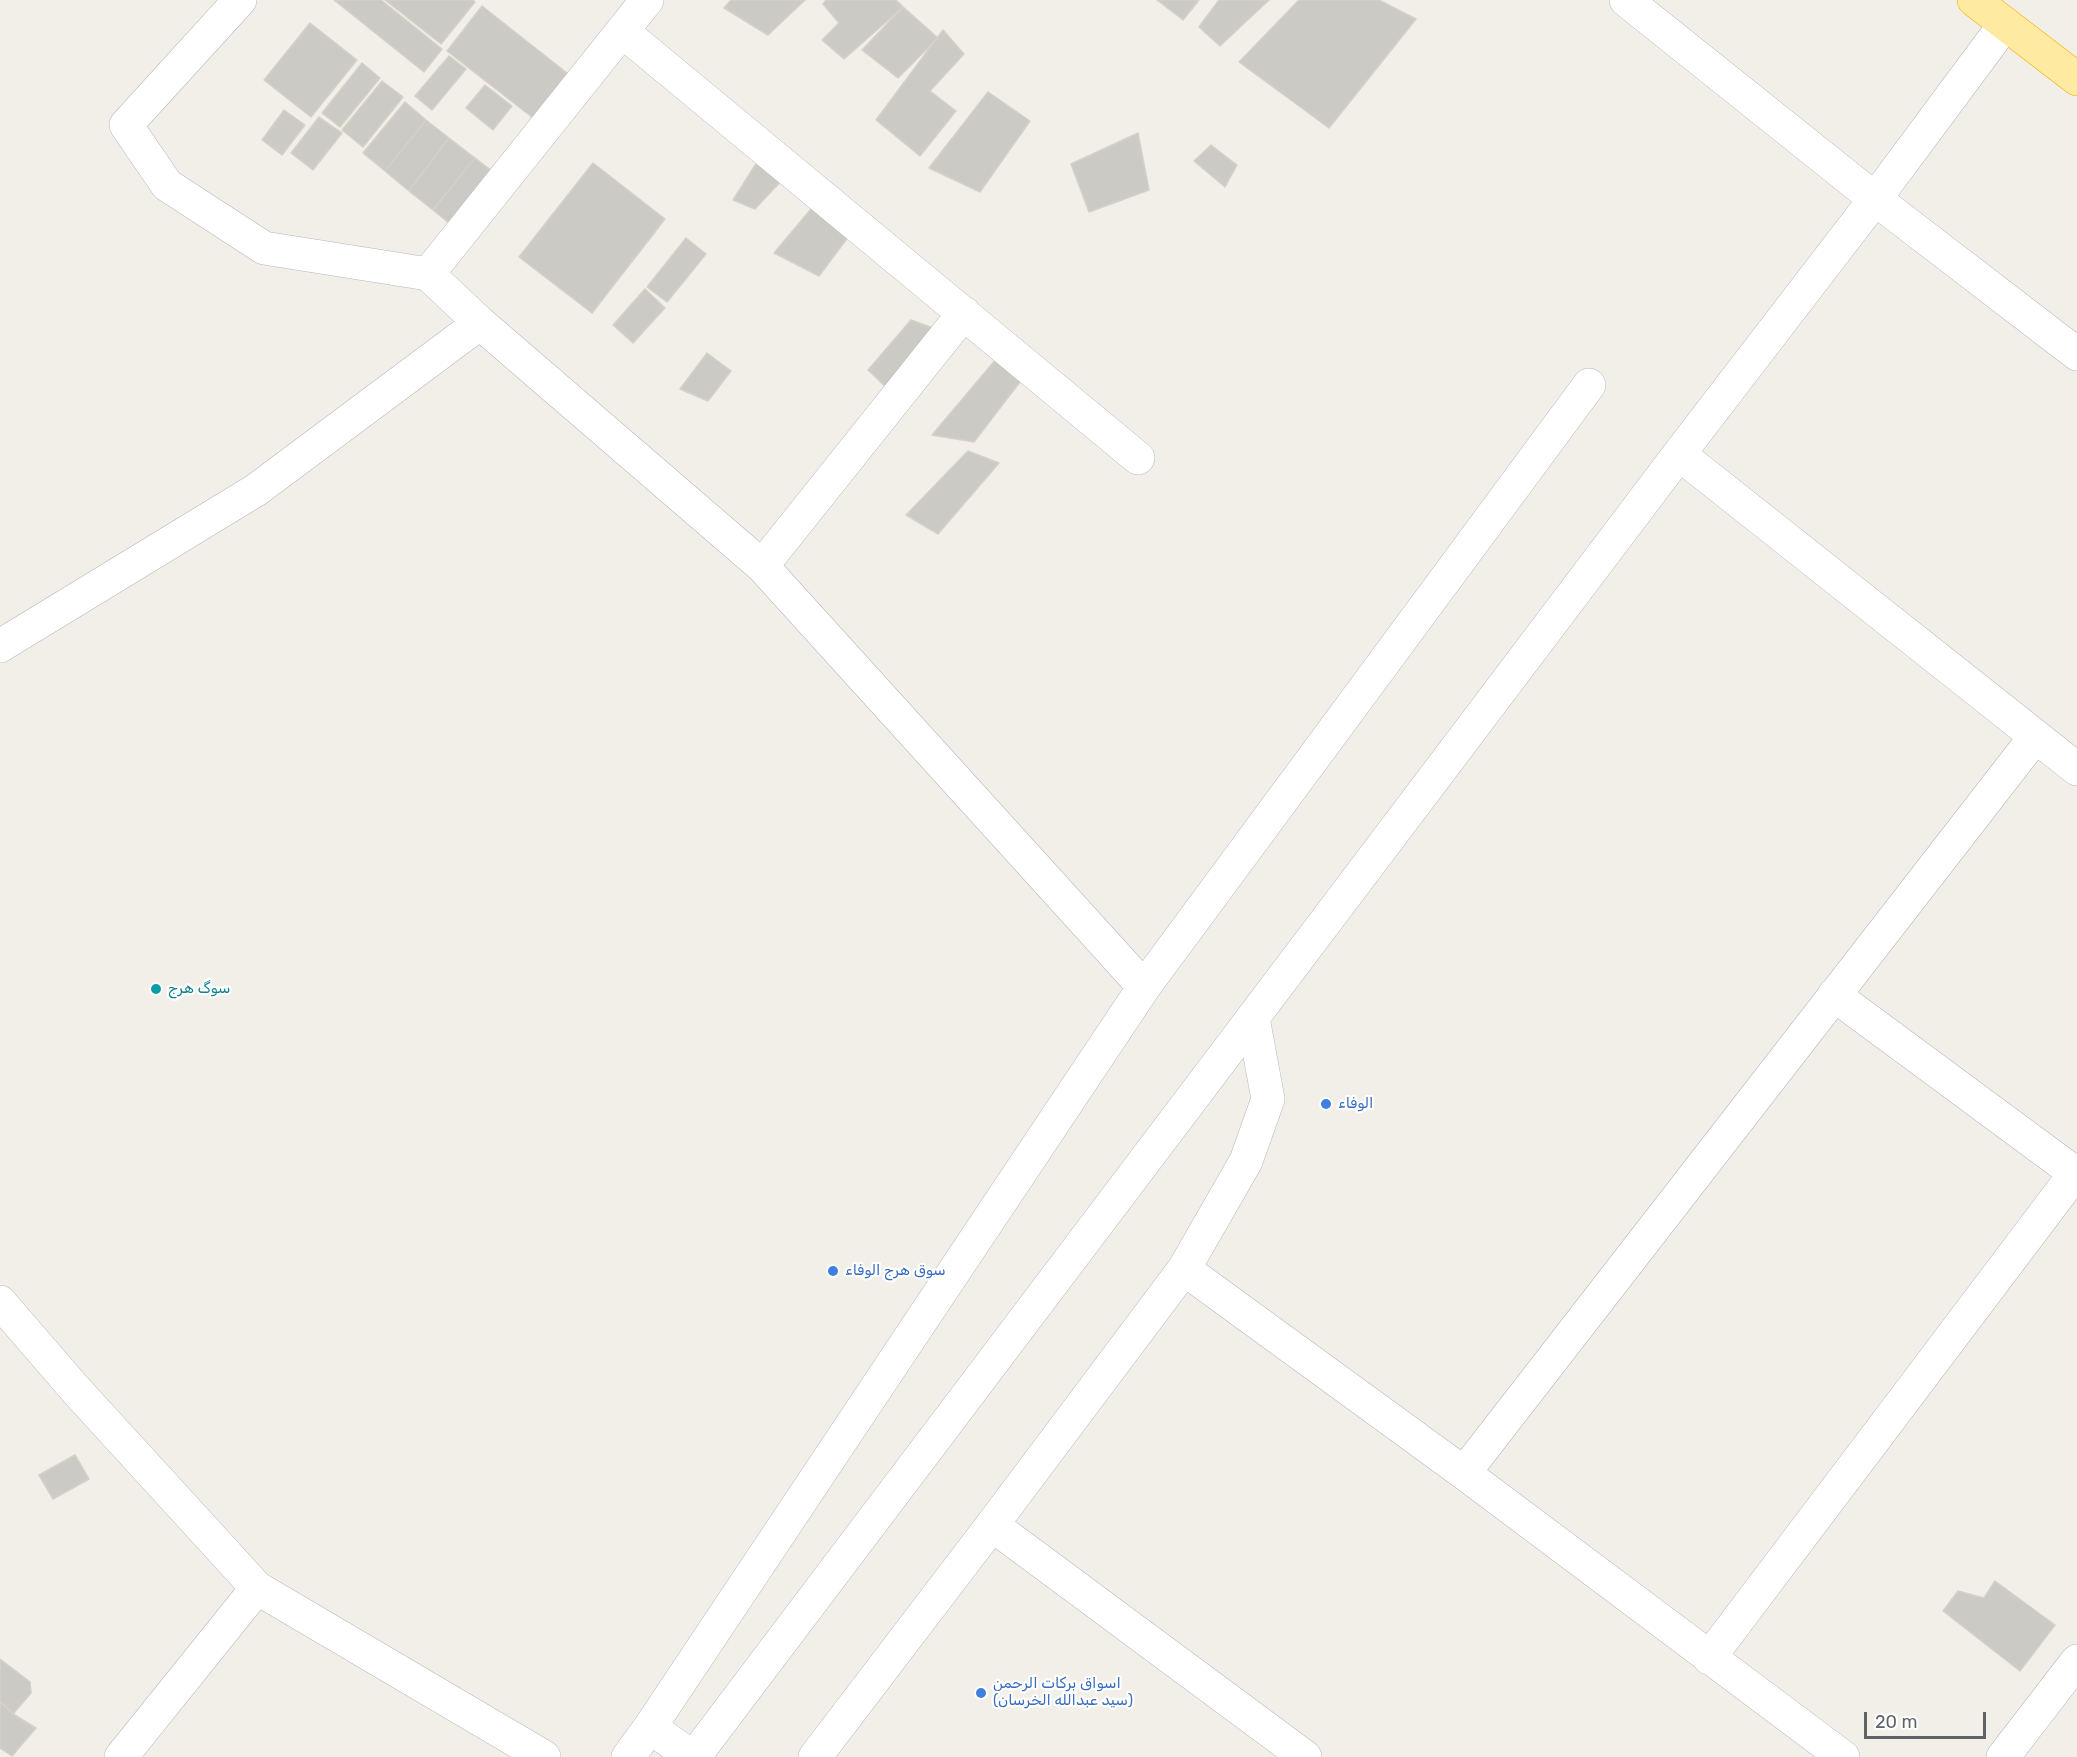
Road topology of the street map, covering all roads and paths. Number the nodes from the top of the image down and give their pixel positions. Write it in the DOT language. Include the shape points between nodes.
graph roads {
  1 [pos="240,0"];
  2 [pos="646,0"];
  3 [pos="1626,0"];
  4 [pos="1974,0"];
  5 [pos="2005,24"];
  6 [pos="622,31"];
  7 [pos="2077,79"];
  8 [pos="1875,199"];
  9 [pos="428,274"];
  10 [pos="964,313"];
  11 [pos="480,323"];
  12 [pos="2077,354"];
  13 [pos="1589,385"];
  14 [pos="1679,454"];
  15 [pos="1138,458"];
  16 [pos="762,566"];
  17 [pos="0,646"];
  18 [pos="2035,737"];
  19 [pos="2077,769"];
  20 [pos="1144,987"];
  21 [pos="1834,995"];
  22 [pos="1254,1018"];
  23 [pos="2076,1172"];
  24 [pos="1184,1269"];
  25 [pos="0,1302"];
  26 [pos="1464,1473"];
  27 [pos="992,1526"];
  28 [pos="258,1588"];
  29 [pos="1709,1658"];
  30 [pos="2077,1661"];
  31 [pos="650,1727"];
  32 [pos="1804,1746"];
  33 [pos="121,1757"];
  34 [pos="544,1757"];
  35 [pos="628,1757"];
  36 [pos="693,1757"];
  37 [pos="814,1757"];
  38 [pos="1305,1757"];
  39 [pos="1843,1757"];
  40 [pos="2003,1757"];
  1 -- 9 [label="street" via="126,125 131,134 167,185 264,248"];
  2 -- 6 [label="street"];
  3 -- 8 [label="street"];
  4 -- 5 [label="highway"];
  5 -- 7 [label="highway"];
  5 -- 8 [label="street"];
  6 -- 9 [label="street"];
  6 -- 10 [label="street"];
  8 -- 12 [label="street"];
  8 -- 14 [label="street"];
  9 -- 11 [label="street"];
  10 -- 15 [label="street"];
  10 -- 16 [label="street"];
  11 -- 16 [label="street"];
  11 -- 17 [label="street" via="256,490"];
  13 -- 20 [label="street"];
  14 -- 18 [label="street"];
  14 -- 22 [label="street"];
  16 -- 20 [label="street"];
  18 -- 19 [label="street"];
  18 -- 21 [label="street"];
  20 -- 31 [label="street"];
  21 -- 23 [label="street"];
  21 -- 26 [label="street"];
  22 -- 24 [label="street" via="1268,1099 1246,1161"];
  22 -- 36 [label="street"];
  23 -- 29 [label="street"];
  24 -- 26 [label="street"];
  24 -- 27 [label="street"];
  25 -- 28 [label="street"];
  26 -- 29 [label="street"];
  27 -- 37 [label="street"];
  27 -- 38 [label="street"];
  28 -- 33 [label="street"];
  28 -- 34 [label="street"];
  29 -- 32 [label="street"];
  30 -- 40 [label="street"];
  31 -- 35 [label="street"];
  31 -- 36 [label="street"];
  32 -- 39 [label="street"];
}
